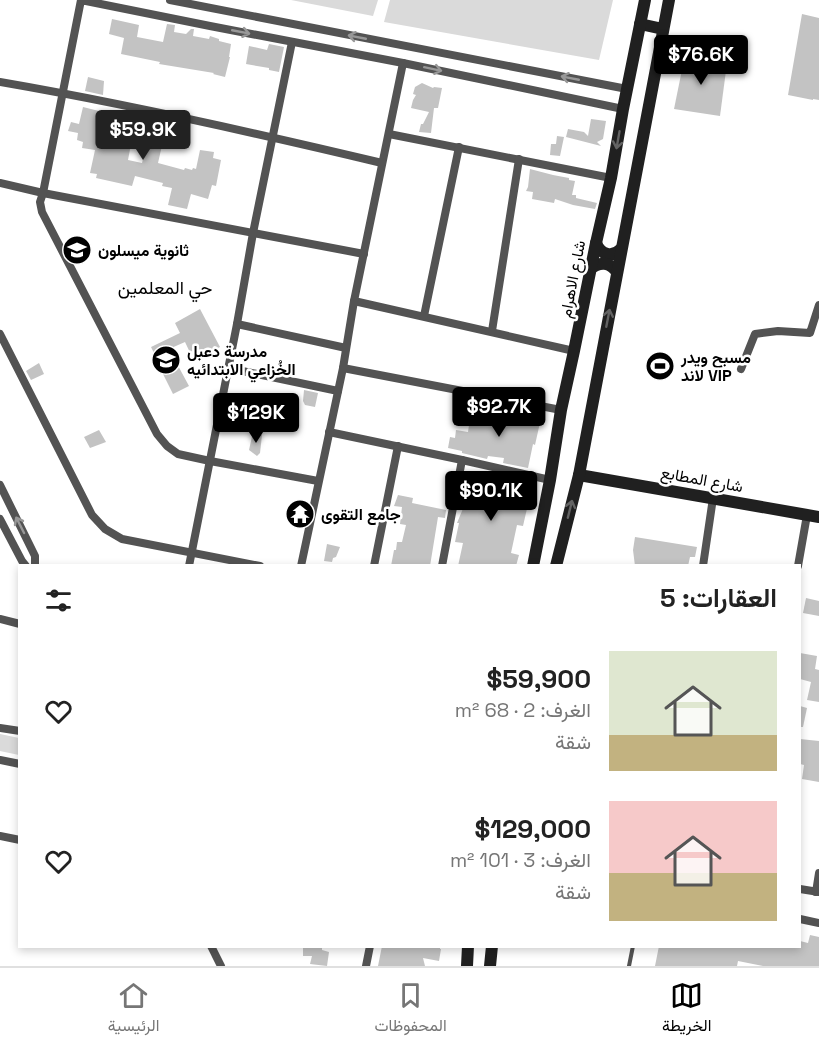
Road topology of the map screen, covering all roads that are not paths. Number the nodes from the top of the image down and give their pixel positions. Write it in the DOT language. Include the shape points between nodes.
graph roads {
  1 [pos="81,0"];
  2 [pos="172,0"];
  3 [pos="645,0"];
  4 [pos="669,0"];
  5 [pos="214,9"];
  6 [pos="172,19"];
  7 [pos="640,24"];
  8 [pos="210,26"];
  9 [pos="663,29"];
  10 [pos="292,42"];
  11 [pos="404,63"];
  12 [pos="0,82"];
  13 [pos="627,89"];
  14 [pos="63,93"];
  15 [pos="623,109"];
  16 [pos="389,134"];
  17 [pos="273,137"];
  18 [pos="459,147"];
  19 [pos="519,159"];
  20 [pos="382,163"];
  21 [pos="611,178"];
  22 [pos="0,183"];
  23 [pos="43,193"];
  24 [pos="253,233"];
  25 [pos="596,243"];
  26 [pos="621,249"];
  27 [pos="364,254"];
  28 [pos="590,269"];
  29 [pos="617,272"];
  30 [pos="354,300"];
  31 [pos="819,305"];
  32 [pos="424,316"];
  33 [pos="237,324"];
  34 [pos="492,331"];
  35 [pos="0,334"];
  36 [pos="346,348"];
  37 [pos="574,351"];
  38 [pos="228,368"];
  39 [pos="343,368"];
  40 [pos="741,369"];
  41 [pos="338,391"];
  42 [pos="561,410"];
  43 [pos="329,432"];
  44 [pos="398,446"];
  45 [pos="462,460"];
  46 [pos="210,461"];
  47 [pos="579,475"];
  48 [pos="550,480"];
  49 [pos="318,481"];
  50 [pos="0,485"];
  51 [pos="713,498"];
  52 [pos="813,516"];
  53 [pos="0,519"];
  54 [pos="536,549"];
  55 [pos="191,553"];
  56 [pos="558,559"];
  57 [pos="24,564"];
  58 [pos="35,564"];
  59 [pos="189,564"];
  60 [pos="249,564"];
  61 [pos="301,564"];
  62 [pos="374,564"];
  63 [pos="442,564"];
  64 [pos="533,564"];
  65 [pos="703,564"];
  66 [pos="799,564"];
  67 [pos="0,620"];
  68 [pos="18,624"];
  69 [pos="0,728"];
  70 [pos="18,732"];
  71 [pos="0,760"];
  72 [pos="18,764"];
  73 [pos="0,836"];
  74 [pos="18,840"];
  75 [pos="819,873"];
  76 [pos="801,889"];
  77 [pos="817,892"];
  78 [pos="801,919"];
  79 [pos="819,923"];
  80 [pos="212,948"];
  81 [pos="370,948"];
  82 [pos="468,948"];
  83 [pos="492,948"];
  84 [pos="633,948"];
  85 [pos="221,966"];
  86 [pos="366,966"];
  87 [pos="467,966"];
  88 [pos="490,966"];
  89 [pos="629,966"];
  1 -- 6 [label="street"];
  1 -- 14 [label="street"];
  2 -- 5 [label="street"];
  2 -- 6 [label="street" via="180,11"];
  3 -- 7 [label="main road, شارع الاهرام"];
  4 -- 9 [label="main road"];
  5 -- 8 [label="street" via="206,14"];
  13 -- 5 [label="street, one-way"];
  6 -- 8 [label="street"];
  7 -- 9 [label="main road"];
  7 -- 13 [label="main road, شارع الاهرام"];
  8 -- 10 [label="street, one-way"];
  9 -- 26 [label="main road"];
  10 -- 11 [label="street"];
  10 -- 17 [label="street"];
  11 -- 15 [label="street, one-way"];
  11 -- 16 [label="street"];
  12 -- 14 [label="street"];
  13 -- 15 [label="main road, شارع الاهرام"];
  14 -- 17 [label="street"];
  14 -- 23 [label="street"];
  15 -- 21 [label="main road, شارع الاهرام, one-way"];
  16 -- 18 [label="street"];
  16 -- 20 [label="street"];
  17 -- 20 [label="street"];
  17 -- 24 [label="street"];
  18 -- 19 [label="street"];
  18 -- 32 [label="street"];
  19 -- 21 [label="street"];
  19 -- 34 [label="street"];
  20 -- 27 [label="street"];
  21 -- 25 [label="main road, شارع الاهرام"];
  22 -- 23 [label="street"];
  23 -- 24 [label="street"];
  23 -- 46 [label="street" via="42,212 156,434 178,454"];
  24 -- 27 [label="street"];
  24 -- 33 [label="street"];
  25 -- 26 [label="main road" via="607,254"];
  25 -- 28 [label="main road, شارع الاهرام"];
  26 -- 29 [label="main road"];
  27 -- 30 [label="street"];
  28 -- 29 [label="main road" via="604,263"];
  28 -- 37 [label="main road, شارع الاهرام"];
  47 -- 29 [label="main road, one-way"];
  30 -- 32 [label="street"];
  30 -- 36 [label="street"];
  31 -- 40 [label="street" via="810,333 755,333"];
  32 -- 34 [label="street"];
  33 -- 36 [label="street"];
  33 -- 38 [label="street"];
  34 -- 37 [label="street"];
  35 -- 55 [label="street" via="92,515 122,539"];
  36 -- 39 [label="street"];
  37 -- 42 [label="main road, شارع الاهرام"];
  38 -- 41 [label="street"];
  38 -- 46 [label="street"];
  39 -- 41 [label="street"];
  39 -- 42 [label="street"];
  41 -- 43 [label="street"];
  42 -- 48 [label="main road, شارع الاهرام"];
  43 -- 44 [label="street"];
  43 -- 49 [label="street"];
  44 -- 45 [label="street"];
  44 -- 62 [label="street"];
  45 -- 48 [label="street"];
  45 -- 63 [label="street"];
  46 -- 49 [label="street"];
  46 -- 55 [label="street"];
  47 -- 51 [label="main road, شارع المطابع"];
  56 -- 47 [label="main road, one-way"];
  48 -- 54 [label="main road, شارع الاهرام"];
  49 -- 61 [label="street"];
  58 -- 50 [label="street, one-way" via="35,556"];
  51 -- 52 [label="main road, شارع المطابع"];
  51 -- 65 [label="street"];
  52 -- 66 [label="street"];
  53 -- 57 [label="street"];
  54 -- 56 [label="main road" via="542,556"];
  54 -- 64 [label="main road, شارع الاهرام"];
  55 -- 59 [label="street"];
  55 -- 60 [label="street"];
  67 -- 68 [label="street"];
  69 -- 70 [label="street"];
  71 -- 72 [label="street"];
  73 -- 74 [label="street"];
  75 -- 77 [label="street"];
  76 -- 77 [label="street"];
  78 -- 79 [label="street"];
  80 -- 85 [label="street"];
  81 -- 86 [label="street"];
  82 -- 87 [label="main road"];
  83 -- 88 [label="main road"];
  84 -- 89 [label="lane"];
}
